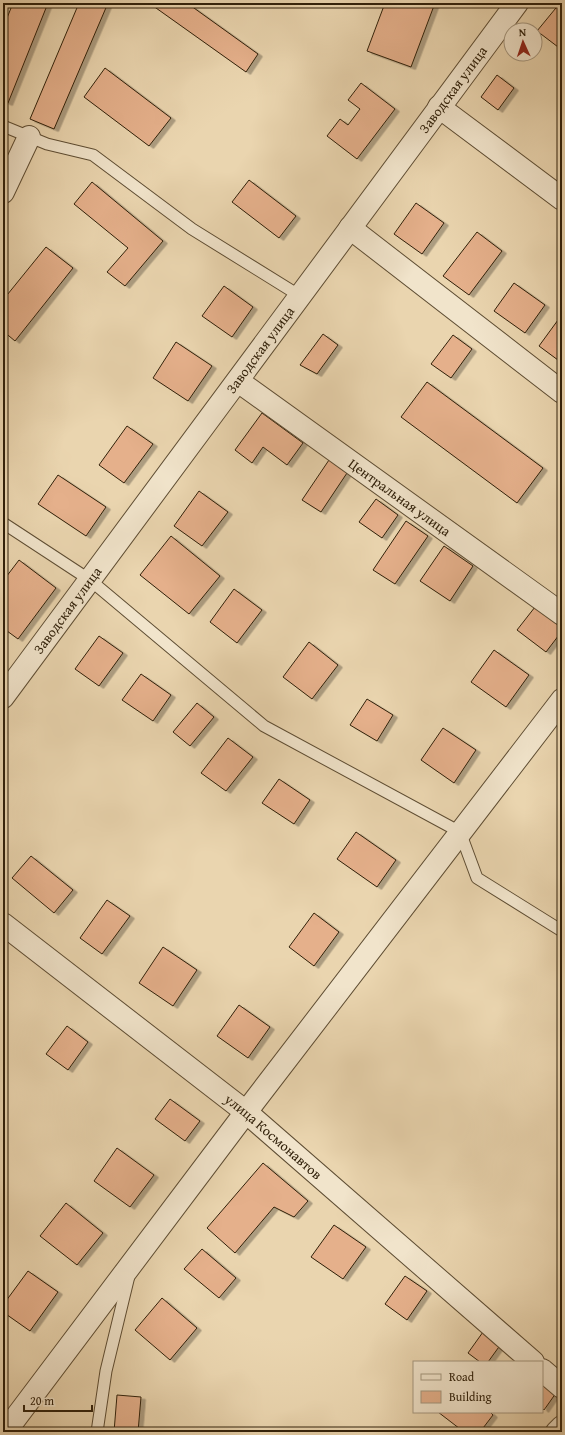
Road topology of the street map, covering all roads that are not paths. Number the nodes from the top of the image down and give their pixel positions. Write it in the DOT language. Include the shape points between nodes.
graph roads {
  1 [pos="517,3"];
  2 [pos="439,107"];
  3 [pos="3,126"];
  4 [pos="30,138"];
  5 [pos="3,192"];
  6 [pos="562,199"];
  7 [pos="350,228"];
  8 [pos="300,296"];
  9 [pos="238,381"];
  10 [pos="562,392"];
  11 [pos="3,523"];
  12 [pos="90,580"];
  13 [pos="562,614"];
  14 [pos="3,697"];
  15 [pos="562,700"];
  16 [pos="460,832"];
  17 [pos="3,924"];
  18 [pos="562,931"];
  19 [pos="246,1112"];
  20 [pos="133,1262"];
  21 [pos="532,1361"];
  22 [pos="543,1371"];
  23 [pos="562,1387"];
  24 [pos="562,1428"];
  25 [pos="5,1432"];
  26 [pos="97,1432"];
  27 [pos="558,1432"];
  1 -- 2 [label="street, Заводская улица"];
  2 -- 6 [label="street"];
  2 -- 7 [label="street, Заводская улица"];
  3 -- 4 [label="lane"];
  4 -- 5 [label="street"];
  4 -- 8 [label="lane" via="93,155 192,229"];
  7 -- 8 [label="street, Заводская улица"];
  7 -- 10 [label="street"];
  8 -- 9 [label="street, Заводская улица"];
  9 -- 12 [label="street, Заводская улица"];
  9 -- 13 [label="street, Центральная улица"];
  11 -- 12 [label="lane"];
  12 -- 14 [label="street, Заводская улица"];
  12 -- 16 [label="lane" via="264,726"];
  15 -- 16 [label="street"];
  16 -- 18 [label="lane" via="476,878"];
  16 -- 19 [label="street"];
  17 -- 19 [label="street, улица Космонавтов"];
  19 -- 20 [label="street"];
  19 -- 21 [label="street, улица Космонавтов"];
  20 -- 25 [label="street"];
  20 -- 26 [label="lane" via="106,1371"];
  22 -- 23 [label="street"];
  24 -- 27 [label="street"];
}
